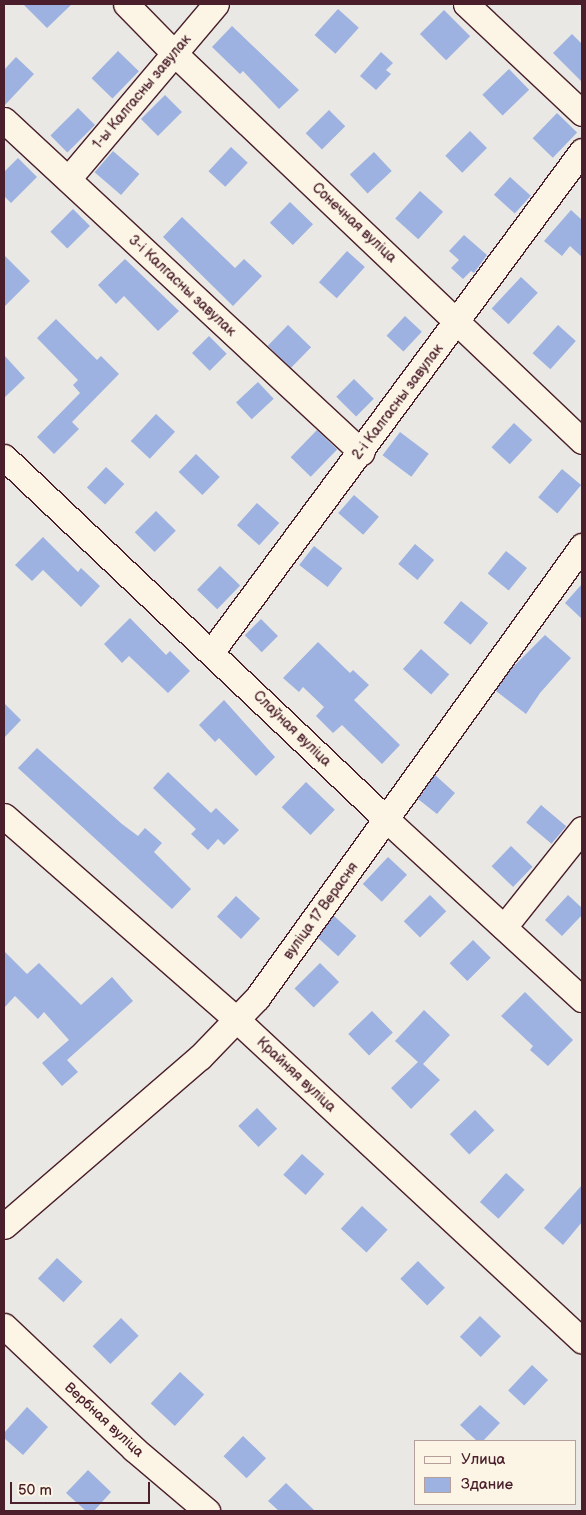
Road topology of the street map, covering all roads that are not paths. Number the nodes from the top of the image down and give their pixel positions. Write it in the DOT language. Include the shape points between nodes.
graph roads {
  1 [pos="126,4"];
  2 [pos="216,4"];
  3 [pos="466,4"];
  4 [pos="174,54"];
  5 [pos="582,113"];
  6 [pos="4,120"];
  7 [pos="582,151"];
  8 [pos="68,179"];
  9 [pos="458,322"];
  10 [pos="582,441"];
  11 [pos="361,452"];
  12 [pos="4,456"];
  13 [pos="582,546"];
  14 [pos="212,651"];
  15 [pos="4,816"];
  16 [pos="387,820"];
  17 [pos="582,829"];
  18 [pos="504,927"];
  19 [pos="582,999"];
  20 [pos="237,1020"];
  21 [pos="4,1226"];
  22 [pos="4,1326"];
  23 [pos="582,1341"];
  24 [pos="207,1511"];
  1 -- 4 [label="street, Сонечная вуліца"];
  2 -- 4 [label="street, 1-ы Калгасны завулак"];
  3 -- 5 [label="street"];
  4 -- 8 [label="street, 1-ы Калгасны завулак"];
  4 -- 9 [label="street, Сонечная вуліца"];
  6 -- 8 [label="street, 3-і Калгасны завулак"];
  7 -- 9 [label="street, 2-і Калгасны завулак"];
  8 -- 11 [label="street, 3-і Калгасны завулак"];
  9 -- 10 [label="street, Сонечная вуліца"];
  9 -- 11 [label="street, 2-і Калгасны завулак"];
  11 -- 14 [label="street, 2-і Калгасны завулак"];
  12 -- 14 [label="street, Слаўная вуліца"];
  13 -- 16 [label="street, вуліца 17 Верасня"];
  14 -- 16 [label="street, Слаўная вуліца"];
  15 -- 20 [label="street, Крайняя вуліца"];
  16 -- 18 [label="street, Слаўная вуліца"];
  16 -- 20 [label="street, вуліца 17 Верасня" via="257,998"];
  17 -- 18 [label="street"];
  18 -- 19 [label="street, Слаўная вуліца"];
  20 -- 21 [label="street, вуліца 17 Верасня" via="200,1057"];
  20 -- 23 [label="street, Крайняя вуліца"];
  22 -- 24 [label="street, Вербная вуліца" via="134,1449"];
}
